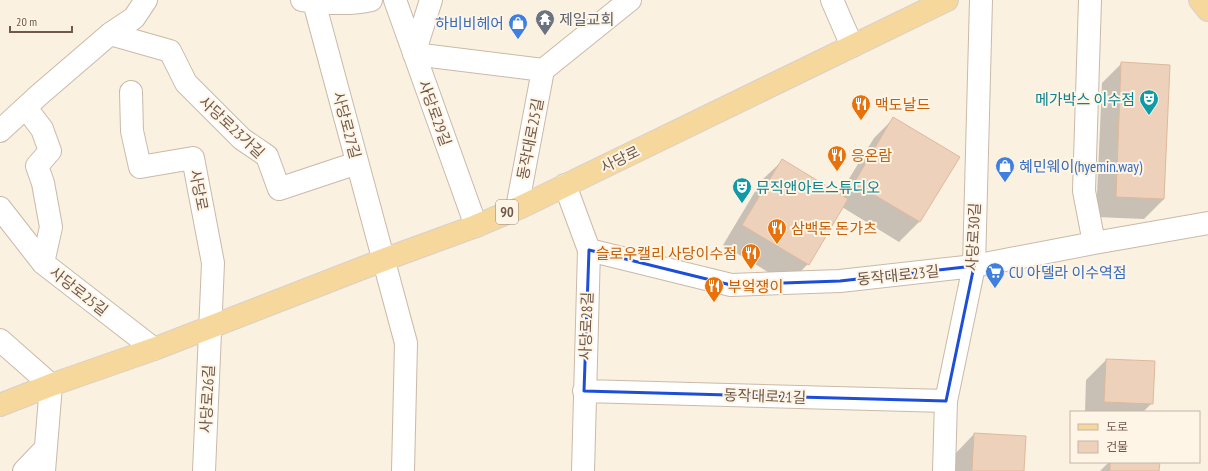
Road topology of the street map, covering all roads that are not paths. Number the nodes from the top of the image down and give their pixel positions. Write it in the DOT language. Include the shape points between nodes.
graph roads {
  1 [pos="146,0"];
  2 [pos="372,0"];
  3 [pos="395,0"];
  4 [pos="431,0"];
  5 [pos="630,0"];
  6 [pos="832,0"];
  7 [pos="947,0"];
  8 [pos="981,0"];
  9 [pos="1090,0"];
  10 [pos="1200,0"];
  11 [pos="308,1"];
  12 [pos="916,7"];
  13 [pos="1208,10"];
  14 [pos="110,34"];
  15 [pos="852,46"];
  16 [pos="414,54"];
  17 [pos="543,70"];
  18 [pos="131,92"];
  19 [pos="26,108"];
  20 [pos="0,130"];
  21 [pos="357,163"];
  22 [pos="565,185"];
  23 [pos="0,208"];
  24 [pos="517,208"];
  25 [pos="1208,223"];
  26 [pos="476,226"];
  27 [pos="1094,243"];
  28 [pos="589,250"];
  29 [pos="383,260"];
  30 [pos="43,263"];
  31 [pos="974,266"];
  32 [pos="211,327"];
  33 [pos="0,340"];
  34 [pos="154,349"];
  35 [pos="51,385"];
  36 [pos="584,391"];
  37 [pos="946,401"];
  38 [pos="0,405"];
  39 [pos="45,449"];
  40 [pos="24,471"];
  41 [pos="44,471"];
  42 [pos="204,471"];
  43 [pos="403,471"];
  44 [pos="583,471"];
  45 [pos="944,471"];
  1 -- 14 [label="street" via="134,18"];
  2 -- 11 [label="street"];
  3 -- 16 [label="street, 사당로29길"];
  4 -- 16 [label="street"];
  5 -- 17 [label="street"];
  6 -- 15 [label="street"];
  7 -- 12 [label="main road, 사당로 / 90"];
  8 -- 31 [label="street, 사당로30길"];
  9 -- 27 [label="street" via="1084,190"];
  10 -- 13 [label="main road"];
  11 -- 21 [label="street, 사당로27길"];
  12 -- 15 [label="main road, 사당로 / 90"];
  14 -- 19 [label="street"];
  14 -- 21 [label="street, 사당로23가길" via="170,51 186,83 242,139 267,156 279,189"];
  15 -- 22 [label="main road, 사당로 / 90"];
  16 -- 17 [label="street"];
  16 -- 26 [label="street, 사당로29길"];
  17 -- 24 [label="street, 동작대로25길"];
  18 -- 32 [label="street, 사당로" via="132,131 140,167 193,158 213,263"];
  19 -- 20 [label="street"];
  19 -- 30 [label="street, 사당로25길" via="42,129 50,151 37,166 43,183 51,227"];
  21 -- 29 [label="street, 사당로27길"];
  22 -- 24 [label="main road, 사당로 / 90"];
  22 -- 28 [label="street, 사당로28길"];
  23 -- 30 [label="street"];
  24 -- 26 [label="main road, 사당로 / 90"];
  25 -- 27 [label="street, 동작대로23길"];
  26 -- 29 [label="main road, 사당로 / 90"];
  27 -- 31 [label="street, 동작대로23길"];
  28 -- 31 [label="street, 동작대로23길" via="731,285 840,281"];
  28 -- 36 [label="street, 사당로28길"];
  29 -- 32 [label="main road, 사당로 / 90"];
  29 -- 43 [label="street" via="406,343"];
  30 -- 34 [label="street, 사당로25길"];
  31 -- 37 [label="street, 사당로30길"];
  32 -- 34 [label="main road, 사당로 / 90"];
  32 -- 42 [label="street, 사당로26길"];
  33 -- 35 [label="street"];
  34 -- 35 [label="main road, 사당로 / 90"];
  35 -- 38 [label="main road, 사당로 / 90"];
  35 -- 39 [label="street"];
  36 -- 37 [label="street, 동작대로21길"];
  36 -- 44 [label="street, 사당로28길"];
  37 -- 45 [label="street, 사당로30길"];
  39 -- 40 [label="street"];
  39 -- 41 [label="street"];
}
